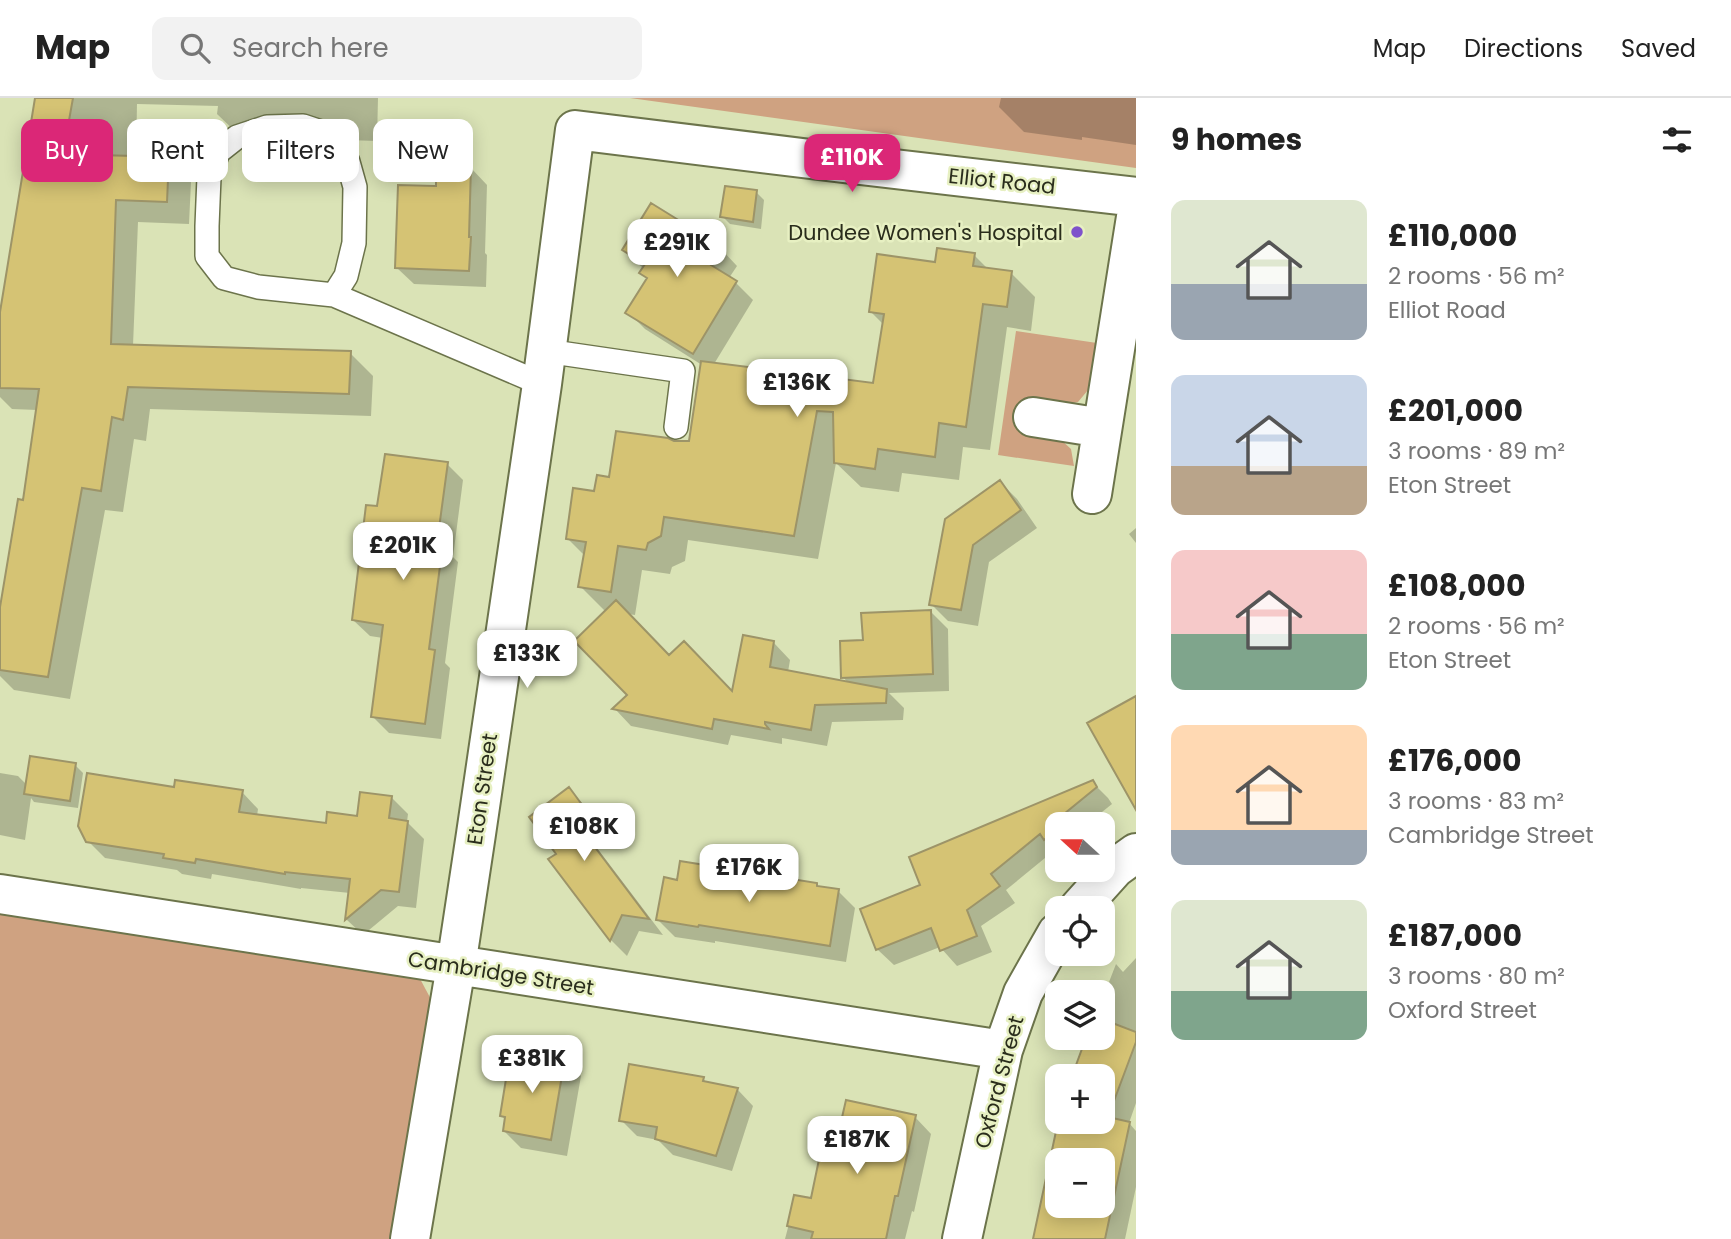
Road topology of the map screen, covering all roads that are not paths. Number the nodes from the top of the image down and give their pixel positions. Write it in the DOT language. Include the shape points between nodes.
graph roads {
  1 [pos="575,130"];
  2 [pos="1136,197"];
  3 [pos="1136,217"];
  4 [pos="334,295"];
  5 [pos="544,367"];
  6 [pos="1033,417"];
  7 [pos="676,426"];
  8 [pos="1102,428"];
  9 [pos="1092,494"];
  10 [pos="1136,853"];
  11 [pos="0,894"];
  12 [pos="1090,896"];
  13 [pos="1045,954"];
  14 [pos="456,966"];
  15 [pos="1003,1050"];
  16 [pos="410,1239"];
  17 [pos="962,1239"];
  1 -- 2 [label="street, Elliot Road"];
  1 -- 5 [label="street, Eton Street"];
  3 -- 8 [label="street"];
  4 -- 4 [label="lane" via="346,276 354,243 355,187 336,137 303,126 267,127 237,137 218,152 208,177 207,256 224,278 258,287"];
  4 -- 5 [label="lane"];
  5 -- 7 [label="lane" via="683,371"];
  5 -- 14 [label="street, Eton Street"];
  6 -- 8 [label="street"];
  8 -- 9 [label="street"];
  10 -- 12 [label="street"];
  11 -- 14 [label="street, Cambridge Street"];
  13 -- 15 [label="street, Oxford Street" via="1023,993"];
  14 -- 15 [label="street, Cambridge Street"];
  14 -- 16 [label="street, Eton Street"];
  15 -- 17 [label="street, Oxford Street"];
}
